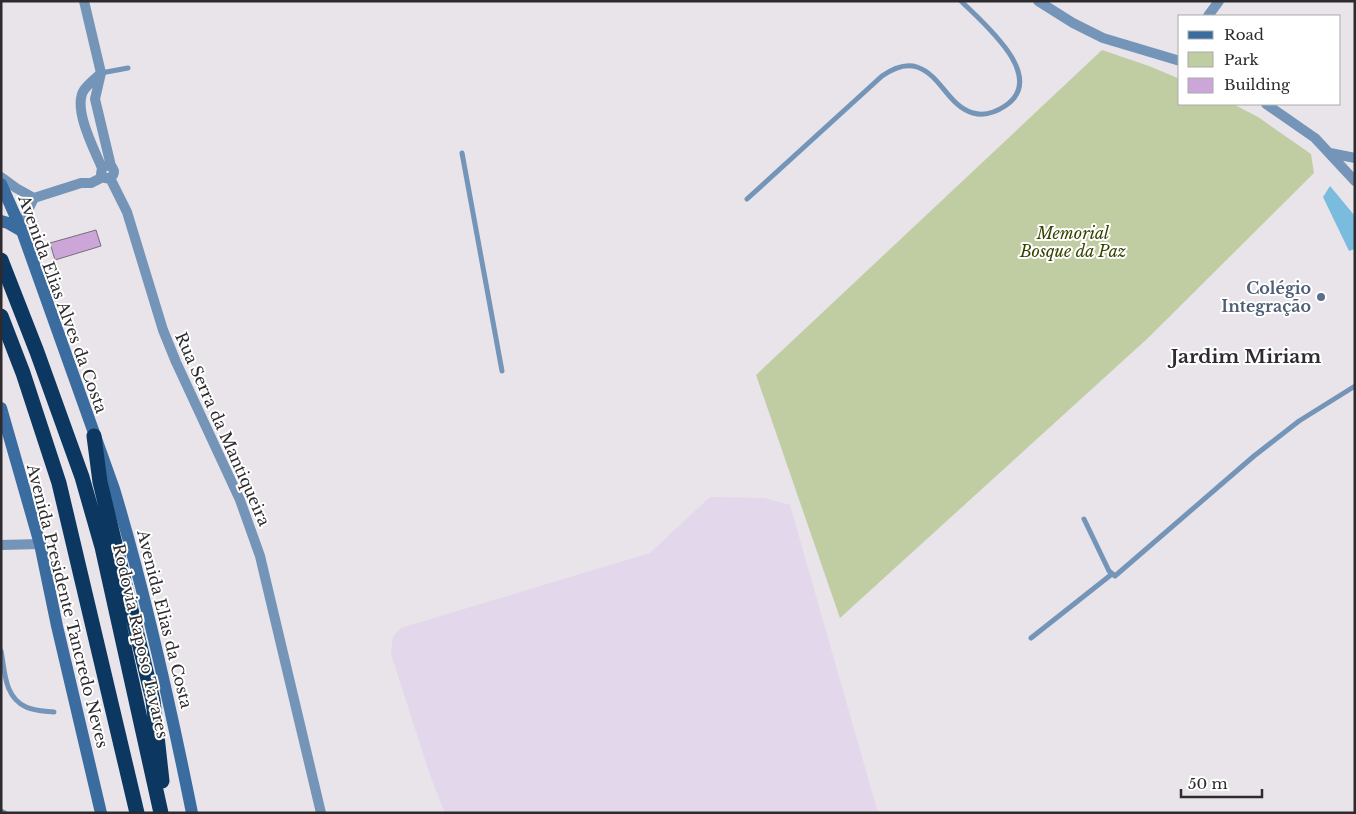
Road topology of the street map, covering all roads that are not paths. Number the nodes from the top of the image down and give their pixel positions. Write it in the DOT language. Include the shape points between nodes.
graph roads {
  1 [pos="84,1"];
  2 [pos="962,1"];
  3 [pos="1038,1"];
  4 [pos="1218,1"];
  5 [pos="1209,15"];
  6 [pos="1178,60"];
  7 [pos="128,68"];
  8 [pos="100,73"];
  9 [pos="1267,105"];
  10 [pos="462,152"];
  11 [pos="1330,153"];
  12 [pos="1355,158"];
  13 [pos="105,172"];
  14 [pos="1,177"];
  15 [pos="1355,181"];
  16 [pos="1,184"];
  17 [pos="34,198"];
  18 [pos="747,199"];
  19 [pos="1,221"];
  20 [pos="22,231"];
  21 [pos="1,260"];
  22 [pos="1,316"];
  23 [pos="502,371"];
  24 [pos="1355,386"];
  25 [pos="1,408"];
  26 [pos="94,436"];
  27 [pos="5,439"];
  28 [pos="1084,520"];
  29 [pos="40,544"];
  30 [pos="1,545"];
  31 [pos="1112,574"];
  32 [pos="1031,638"];
  33 [pos="1,651"];
  34 [pos="54,712"];
  35 [pos="1,811"];
  36 [pos="5,813"];
  37 [pos="101,813"];
  38 [pos="137,813"];
  39 [pos="161,813"];
  40 [pos="165,813"];
  41 [pos="192,813"];
  42 [pos="321,813"];
  1 -- 8 [label="street, Rua Serra da Mantiqueira"];
  2 -- 18 [label="lane" via="1000,41 1019,69 1020,84 1007,104 983,114 972,113 959,106 929,73 906,66 891,70"];
  3 -- 6 [label="street" via="1103,38"];
  4 -- 5 [label="street"];
  7 -- 8 [label="lane"];
  8 -- 13 [label="street, Rua Serra da Mantiqueira" via="95,99"];
  8 -- 13 [label="street, Rua Serra da Mantiqueira" via="83,91 81,105 84,127"];
  9 -- 11 [label="street" via="1315,138"];
  10 -- 23 [label="lane"];
  11 -- 12 [label="street"];
  11 -- 15 [label="street"];
  13 -- 17 [label="street"];
  13 -- 42 [label="street, Rua Serra da Mantiqueira" via="127,212 176,362 250,526 260,556"];
  14 -- 17 [label="street"];
  16 -- 20 [label="main road, Avenida Elias Alves da Costa"];
  17 -- 20 [label="street"];
  19 -- 20 [label="main road"];
  20 -- 26 [label="main road, Avenida Elias Alves da Costa"];
  21 -- 39 [label="highway, Rodovia Raposo Tavares" via="82,477 102,547"];
  22 -- 38 [label="highway" via="58,483"];
  24 -- 31 [label="lane" via="1299,421 1114,576"];
  25 -- 27 [label="main road, Avenida Presidente Tancredo Neves"];
  26 -- 40 [label="highway" via="100,482 153,700"];
  26 -- 41 [label="main road, Avenida Elias da Costa" via="126,529"];
  27 -- 29 [label="main road, Avenida Presidente Tancredo Neves"];
  28 -- 31 [label="lane"];
  29 -- 30 [label="street"];
  29 -- 37 [label="main road, Avenida Presidente Tancredo Neves"];
  31 -- 32 [label="lane"];
  33 -- 34 [label="lane" via="8,688 16,699 26,707"];
  35 -- 36 [label="lane"];
}
